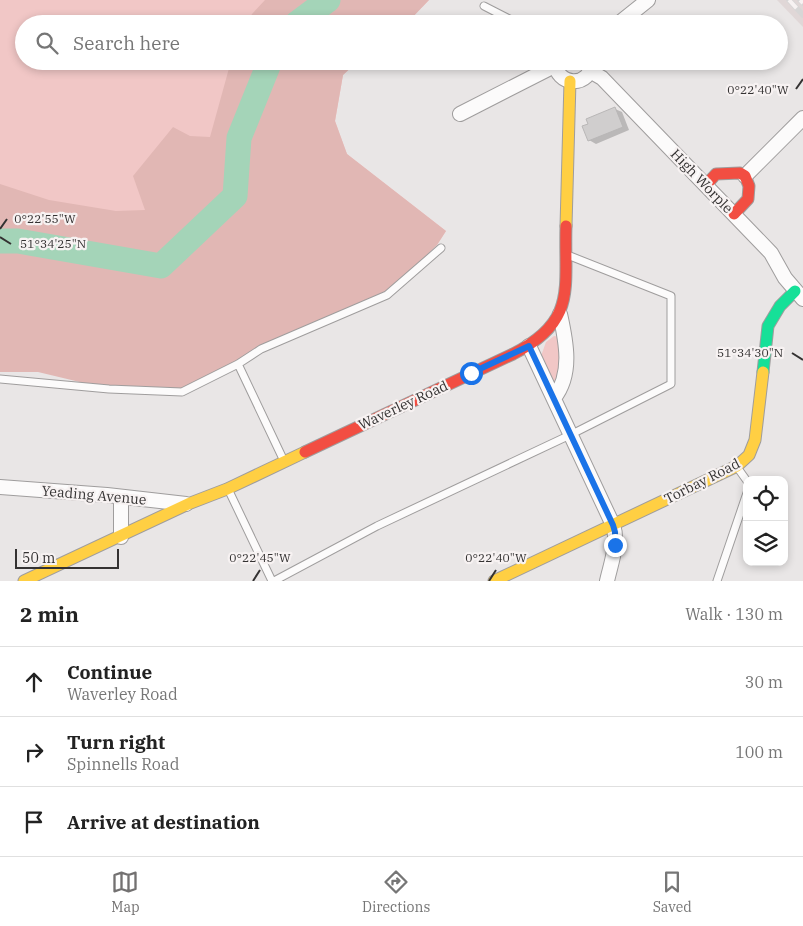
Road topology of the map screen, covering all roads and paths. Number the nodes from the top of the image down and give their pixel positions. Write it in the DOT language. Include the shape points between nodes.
graph roads {
  1 [pos="648,0"];
  2 [pos="484,6"];
  3 [pos="502,15"];
  4 [pos="629,15"];
  5 [pos="543,70"];
  6 [pos="558,70"];
  7 [pos="588,70"];
  8 [pos="595,70"];
  9 [pos="570,82"];
  10 [pos="460,114"];
  11 [pos="803,118"];
  12 [pos="745,176"];
  13 [pos="706,185"];
  14 [pos="734,214"];
  15 [pos="441,248"];
  16 [pos="566,254"];
  17 [pos="799,295"];
  18 [pos="560,314"];
  19 [pos="529,346"];
  20 [pos="238,364"];
  21 [pos="0,378"];
  22 [pos="554,398"];
  23 [pos="570,435"];
  24 [pos="284,461"];
  25 [pos="737,466"];
  26 [pos="744,476"];
  27 [pos="228,488"];
  28 [pos="0,490"];
  29 [pos="121,497"];
  30 [pos="188,504"];
  31 [pos="743,505"];
  32 [pos="613,525"];
  33 [pos="121,536"];
  34 [pos="24,581"];
  35 [pos="273,581"];
  36 [pos="494,581"];
  37 [pos="608,581"];
  38 [pos="717,581"];
  1 -- 4 [label="street"];
  2 -- 3 [label="lane"];
  5 -- 10 [label="street"];
  6 -- 9 [label="street" via="560,76"];
  7 -- 9 [label="street" via="582,80"];
  8 -- 13 [label="street, High Worple"];
  9 -- 16 [label="street, Waverley Road"];
  11 -- 12 [label="street"];
  12 -- 13 [label="street" via="740,173 716,174"];
  12 -- 14 [label="street" via="750,186 748,199"];
  13 -- 14 [label="street, High Worple"];
  14 -- 17 [label="street, High Worple" via="770,253"];
  15 -- 20 [label="lane" via="387,295 261,349"];
  16 -- 18 [label="street, Waverley Road" via="567,295"];
  16 -- 23 [label="lane" via="671,296 671,384"];
  17 -- 25 [label="street, Torbay Road" via="780,306 768,326 755,440 749,455"];
  18 -- 19 [label="street, Waverley Road"];
  18 -- 22 [label="street" via="566,347 566,374"];
  19 -- 22 [label="street"];
  19 -- 24 [label="street, Waverley Road"];
  20 -- 21 [label="lane" via="182,392 109,389"];
  20 -- 24 [label="lane"];
  22 -- 23 [label="street"];
  23 -- 32 [label="street"];
  23 -- 35 [label="lane" via="377,526"];
  24 -- 27 [label="street, Waverley Road"];
  25 -- 26 [label="lane"];
  25 -- 32 [label="street, Torbay Road"];
  27 -- 30 [label="street, Waverley Road"];
  27 -- 35 [label="lane"];
  28 -- 29 [label="street, Yeading Avenue"];
  29 -- 30 [label="street, Yeading Avenue"];
  29 -- 33 [label="street"];
  30 -- 33 [label="street, Waverley Road"];
  31 -- 38 [label="lane"];
  32 -- 36 [label="street, Torbay Road"];
  32 -- 37 [label="street" via="615,545"];
  33 -- 34 [label="street, Waverley Road"];
}
